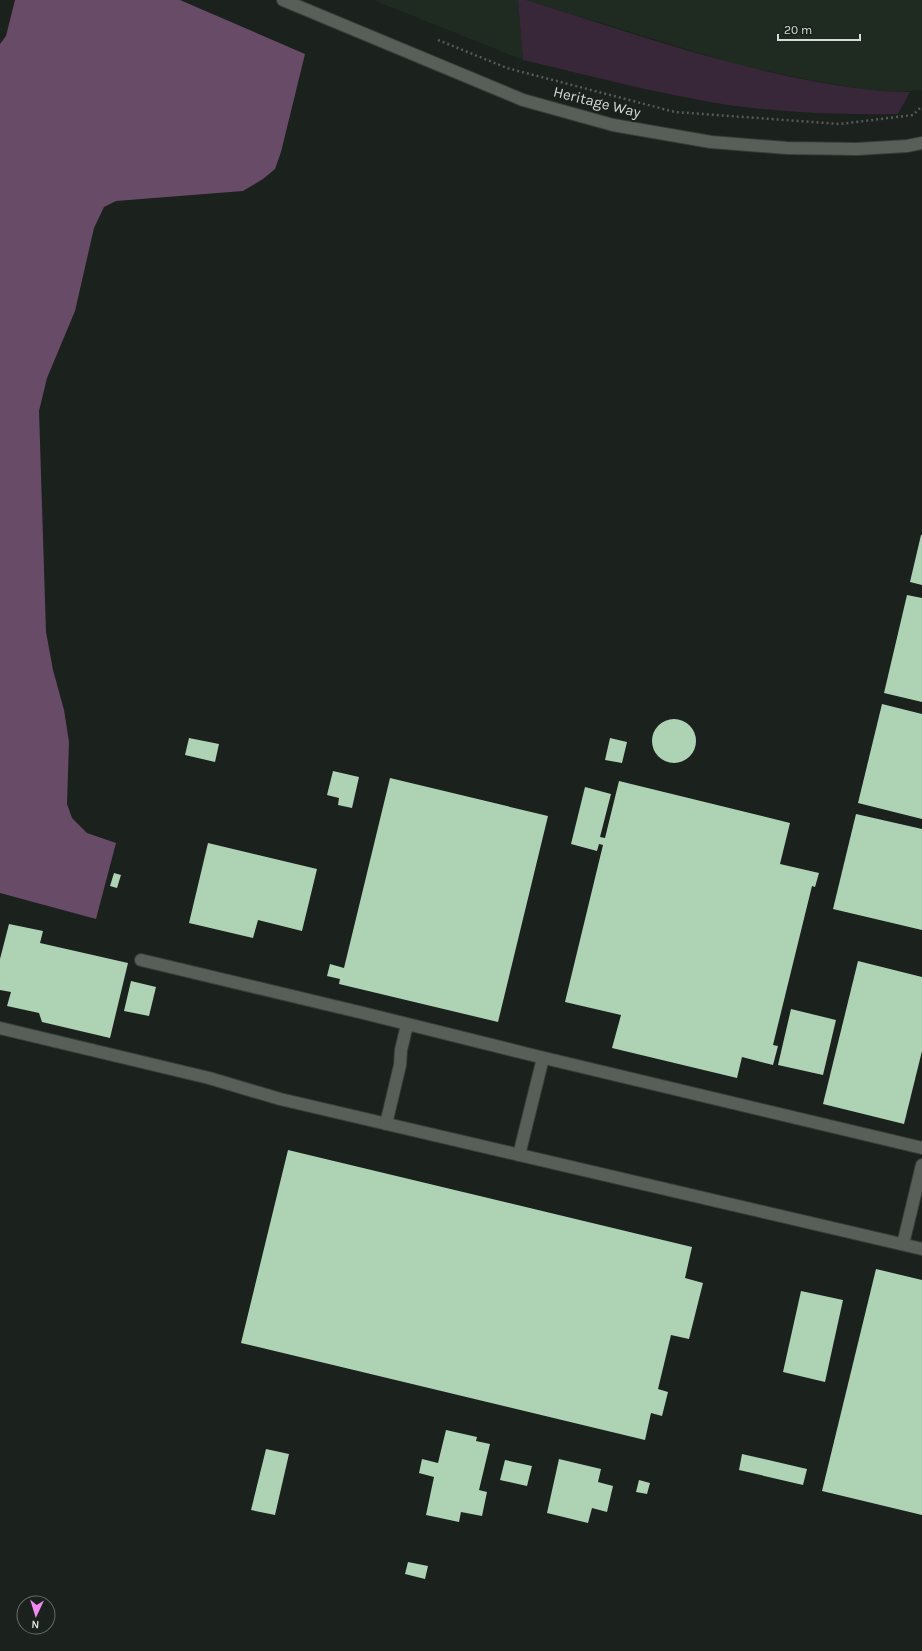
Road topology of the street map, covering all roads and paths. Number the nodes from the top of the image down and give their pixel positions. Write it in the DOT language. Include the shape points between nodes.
graph roads {
  1 [pos="284,0"];
  2 [pos="434,39"];
  3 [pos="922,106"];
  4 [pos="922,143"];
  5 [pos="141,960"];
  6 [pos="407,1025"];
  7 [pos="0,1028"];
  8 [pos="542,1058"];
  9 [pos="386,1124"];
  10 [pos="922,1148"];
  11 [pos="519,1155"];
  12 [pos="922,1165"];
  13 [pos="902,1244"];
  14 [pos="922,1249"];
  1 -- 4 [label="street, Heritage Way" via="523,100 613,125 711,142 787,148 857,148"];
  2 -- 3 [label="path" via="508,68 675,112 840,124 913,115"];
  5 -- 6 [label="street"];
  6 -- 8 [label="street"];
  6 -- 9 [label="street"];
  7 -- 9 [label="street"];
  8 -- 10 [label="street"];
  8 -- 11 [label="street"];
  9 -- 11 [label="street"];
  11 -- 13 [label="street"];
  12 -- 13 [label="street"];
  13 -- 14 [label="street"];
}
